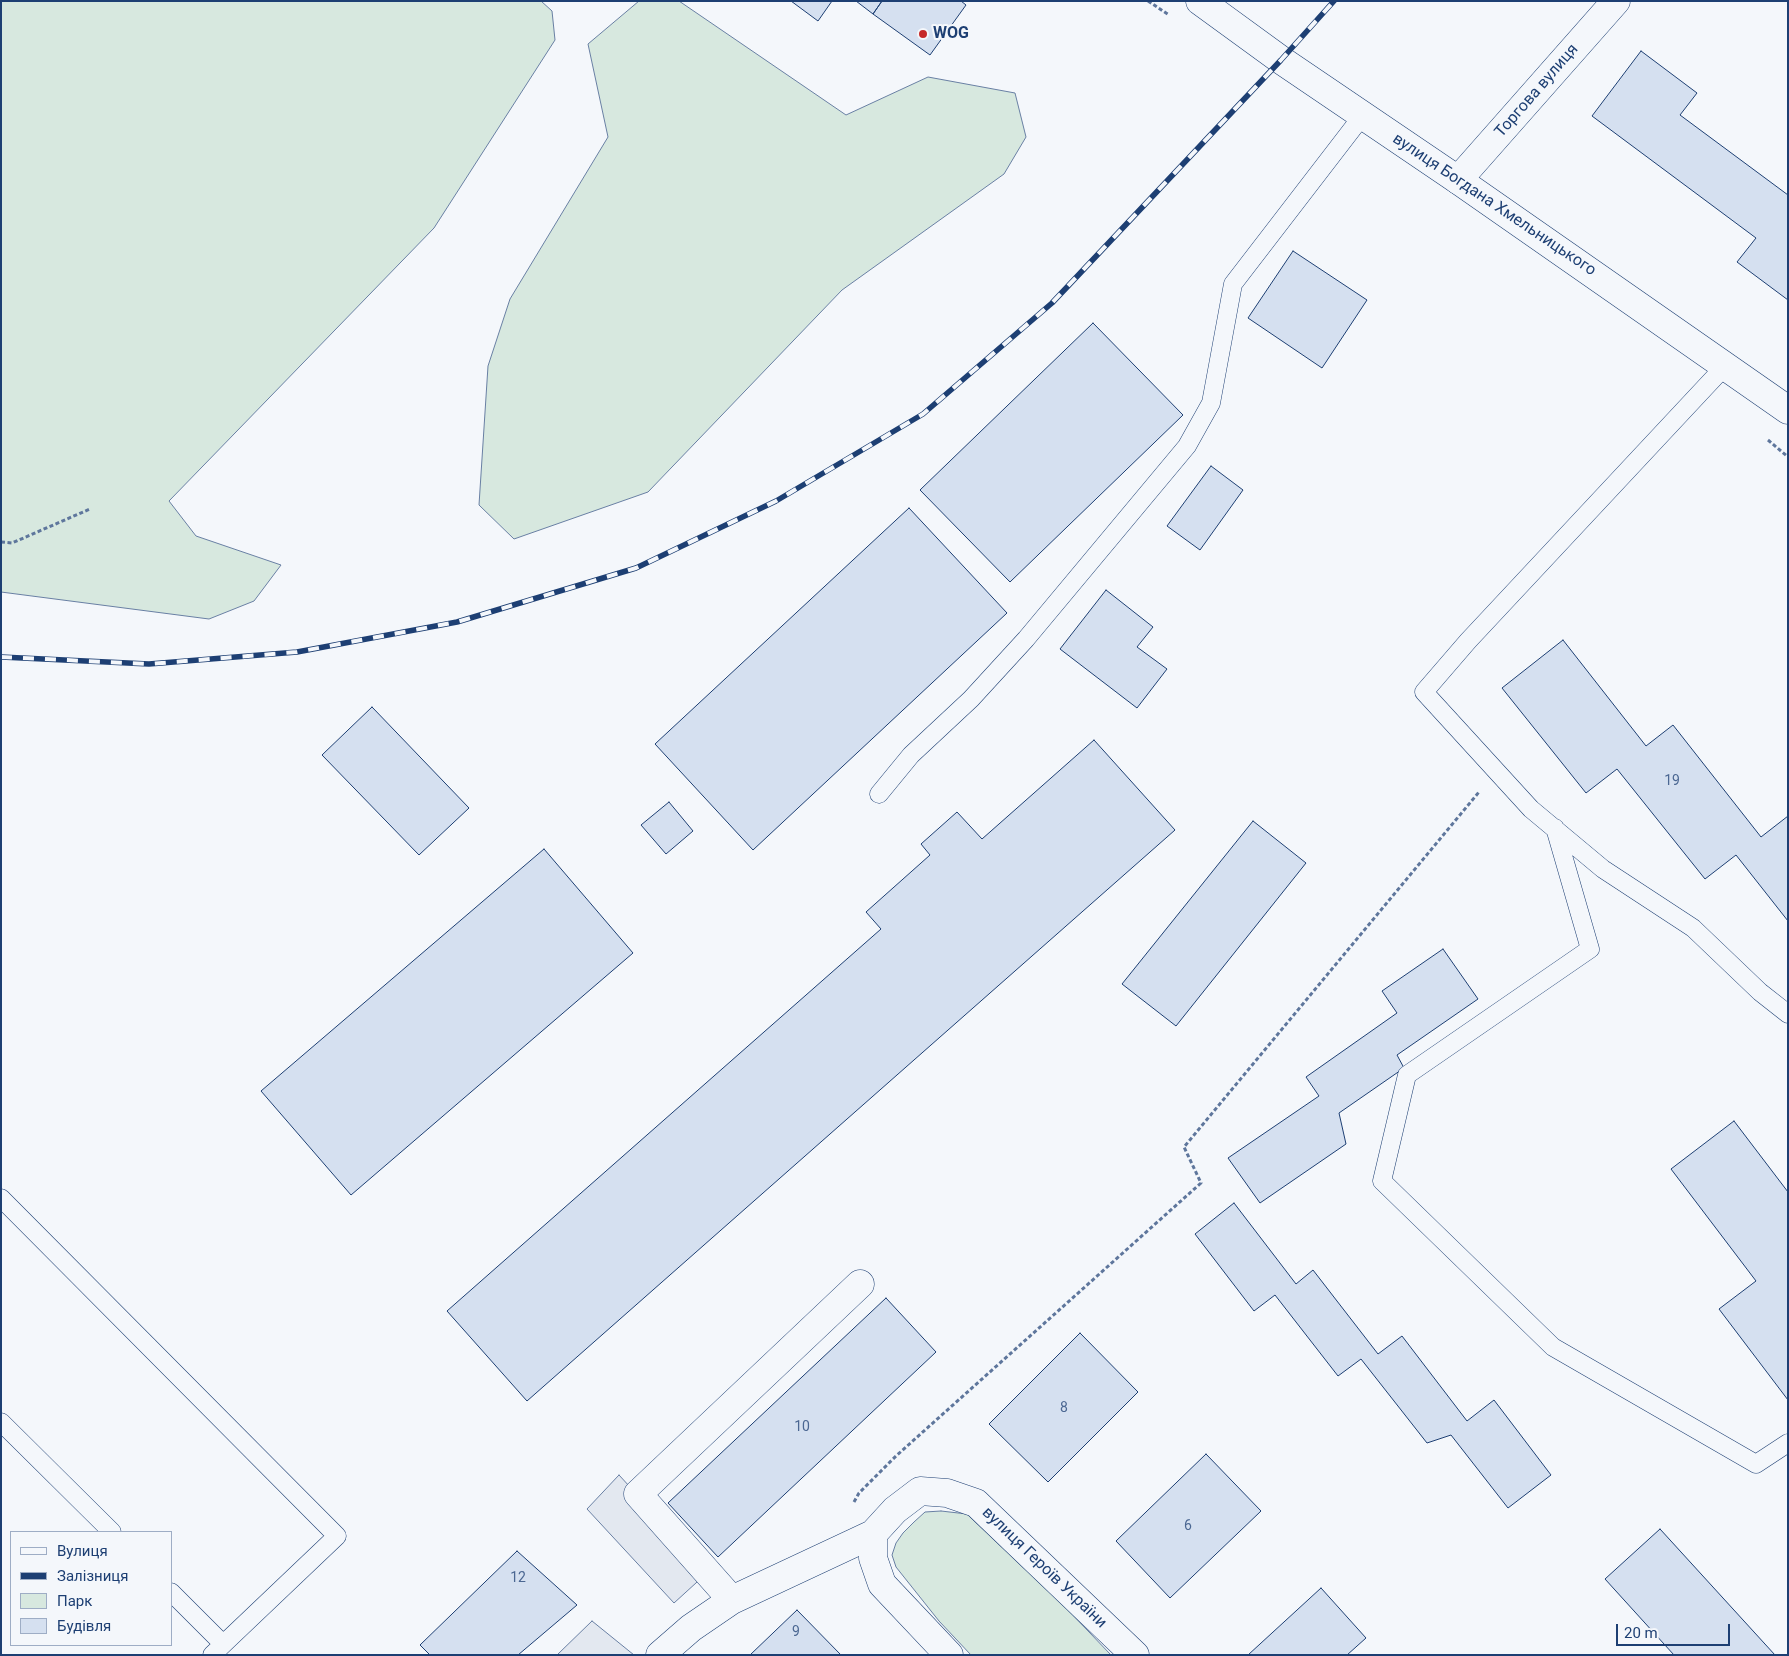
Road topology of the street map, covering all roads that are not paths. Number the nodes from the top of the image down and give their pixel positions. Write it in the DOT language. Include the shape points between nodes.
graph roads {
  1 [pos="1200,1"];
  2 [pos="1616,1"];
  3 [pos="1362,115"];
  4 [pos="1458,180"];
  5 [pos="1726,365"];
  6 [pos="1788,410"];
  7 [pos="879,794"];
  8 [pos="1555,828"];
  9 [pos="1788,1014"];
  10 [pos="1,1198"];
  11 [pos="860,1284"];
  12 [pos="1,1422"];
  13 [pos="1788,1443"];
  14 [pos="111,1531"];
  15 [pos="873,1534"];
  16 [pos="172,1593"];
  17 [pos="732,1600"];
  18 [pos="218,1649"];
  19 [pos="660,1655"];
  20 [pos="949,1655"];
  21 [pos="1135,1655"];
  1 -- 3 [label="street, вулиця Богдана Хмельницького"];
  2 -- 4 [label="street, Торгова вулиця"];
  3 -- 4 [label="street, вулиця Богдана Хмельницького"];
  3 -- 7 [label="lane" via="1234,284 1211,403 1186,446 1026,639 971,699 910,754"];
  4 -- 5 [label="street, вулиця Богдана Хмельницького"];
  5 -- 6 [label="street, вулиця Богдана Хмельницького"];
  5 -- 8 [label="lane" via="1424,692 1531,809"];
  8 -- 9 [label="lane" via="1603,869 1693,928"];
  8 -- 13 [label="lane" via="1590,949 1406,1075 1382,1181 1553,1347 1756,1464"];
  10 -- 18 [label="lane" via="337,1536"];
  11 -- 17 [label="street" via="638,1494"];
  12 -- 14 [label="lane"];
  15 -- 17 [label="street"];
  15 -- 20 [label="street" via="873,1558 882,1584"];
  15 -- 21 [label="street, вулиця Героїв України" via="895,1510 920,1491 948,1493 976,1503"];
  16 -- 18 [label="lane"];
  17 -- 19 [label="street" via="691,1628"];
}
